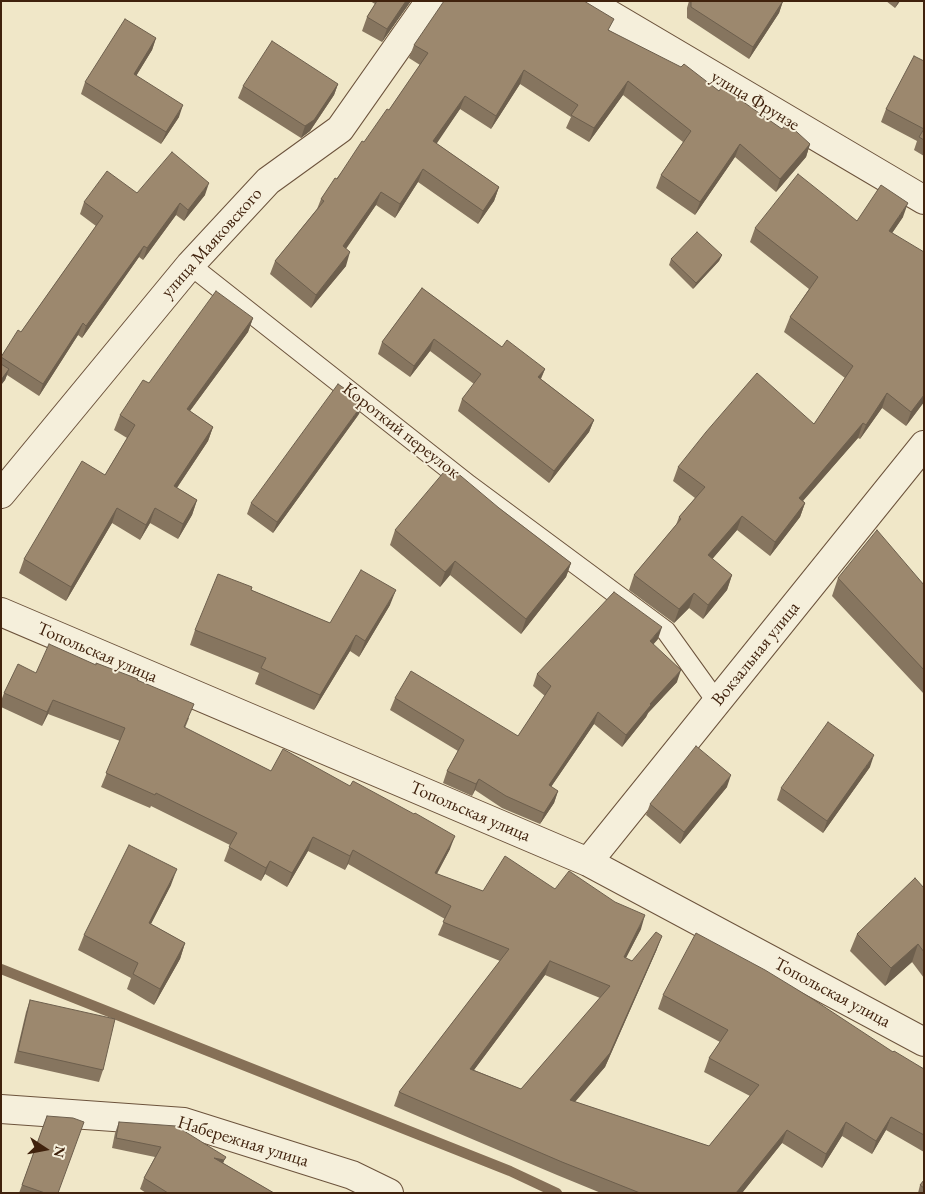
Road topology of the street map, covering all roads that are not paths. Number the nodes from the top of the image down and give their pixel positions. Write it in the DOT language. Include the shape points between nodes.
graph roads {
  1 [pos="430,1"];
  2 [pos="587,1"];
  3 [pos="924,200"];
  4 [pos="190,265"];
  5 [pos="924,445"];
  6 [pos="1,494"];
  7 [pos="1,612"];
  8 [pos="717,702"];
  9 [pos="588,862"];
  10 [pos="924,1042"];
  11 [pos="1,1109"];
  12 [pos="389,1193"];
  1 -- 4 [label="street, улица Маяковского" via="340,129 268,181"];
  2 -- 3 [label="street, улица Фрунзе"];
  4 -- 6 [label="street, улица Маяковского"];
  4 -- 8 [label="lane, Короткий переулок" via="469,485 666,631"];
  5 -- 8 [label="street, Вокзальная улица"];
  7 -- 9 [label="street, Топольская улица"];
  8 -- 9 [label="street, Вокзальная улица"];
  9 -- 10 [label="street, Топольская улица"];
  11 -- 12 [label="street, Набережная улица" via="184,1122 352,1176"];
}
